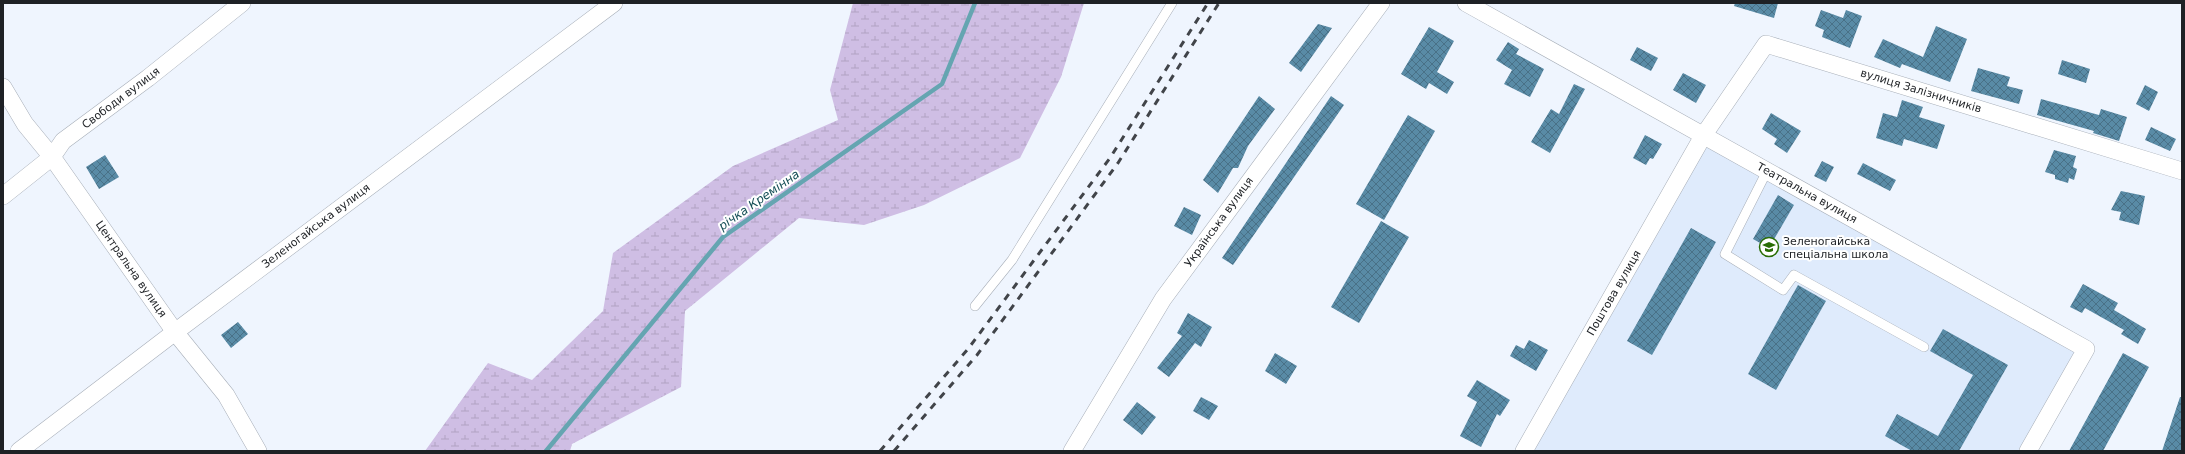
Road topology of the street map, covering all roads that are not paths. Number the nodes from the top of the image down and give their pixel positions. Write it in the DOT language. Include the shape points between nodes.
graph roads {
  1 [pos="242,3"];
  2 [pos="614,3"];
  3 [pos="1172,3"];
  4 [pos="1381,3"];
  5 [pos="1466,3"];
  6 [pos="3,87"];
  7 [pos="1704,136"];
  8 [pos="52,157"];
  9 [pos="1767,171"];
  10 [pos="2182,171"];
  11 [pos="3,196"];
  12 [pos="975,306"];
  13 [pos="175,332"];
  14 [pos="1924,347"];
  15 [pos="19,451"];
  16 [pos="258,451"];
  17 [pos="1072,451"];
  18 [pos="1524,451"];
  19 [pos="2028,451"];
  1 -- 8 [label="street, Свободи вулиця" via="148,78 63,141"];
  2 -- 13 [label="street, Зеленогайська вулиця"];
  3 -- 12 [label="lane" via="1012,260"];
  4 -- 17 [label="street, Українська вулиця" via="1163,299"];
  5 -- 7 [label="street, Театральна вулиця"];
  6 -- 8 [label="street, Центральна вулиця" via="25,124"];
  7 -- 9 [label="street, Театральна вулиця"];
  7 -- 10 [label="street, вулиця Залізничників" via="1766,44"];
  7 -- 18 [label="street, Поштова вулиця"];
  8 -- 11 [label="street, Свободи вулиця"];
  8 -- 13 [label="street, Центральна вулиця"];
  9 -- 14 [label="lane" via="1725,254 1783,290 1794,275"];
  9 -- 19 [label="street, Театральна вулиця" via="2086,349"];
  13 -- 15 [label="street, Зеленогайська вулиця"];
  13 -- 16 [label="street, Центральна вулиця" via="226,394"];
}
